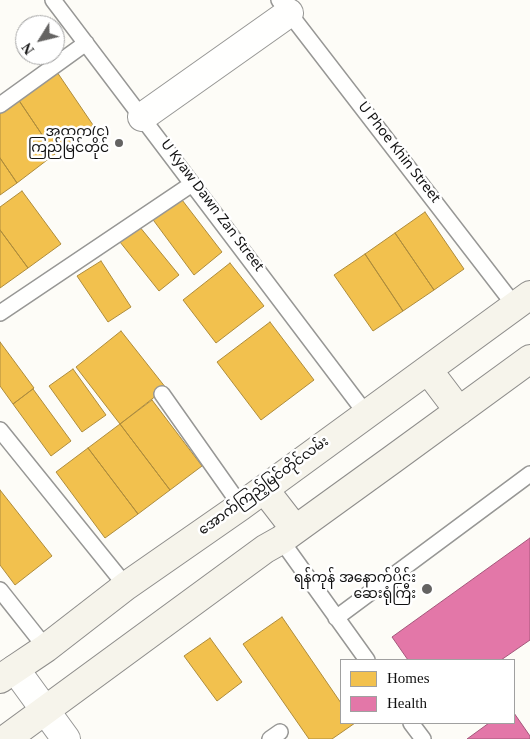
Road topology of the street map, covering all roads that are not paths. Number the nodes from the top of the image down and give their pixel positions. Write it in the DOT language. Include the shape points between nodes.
graph roads {
  1 [pos="53,0"];
  2 [pos="284,7"];
  3 [pos="86,43"];
  4 [pos="0,105"];
  5 [pos="142,117"];
  6 [pos="192,184"];
  7 [pos="523,301"];
  8 [pos="0,313"];
  9 [pos="530,359"];
  10 [pos="428,370"];
  11 [pos="162,394"];
  12 [pos="459,411"];
  13 [pos="367,415"];
  14 [pos="0,430"];
  15 [pos="530,474"];
  16 [pos="264,489"];
  17 [pos="241,506"];
  18 [pos="288,534"];
  19 [pos="126,586"];
  20 [pos="0,590"];
  21 [pos="336,618"];
  22 [pos="46,648"];
  23 [pos="366,659"];
  24 [pos="8,674"];
  25 [pos="46,711"];
  26 [pos="412,724"];
  27 [pos="6,739"];
  28 [pos="66,739"];
  29 [pos="423,739"];
  1 -- 3 [label="lane, U Kyaw Dawn Zan Street"];
  2 -- 5 [label="street"];
  2 -- 7 [label="lane, U Phoe Khin Street"];
  3 -- 4 [label="lane"];
  3 -- 5 [label="lane, U Kyaw Dawn Zan Street"];
  5 -- 6 [label="lane, U Kyaw Dawn Zan Street"];
  6 -- 8 [label="lane"];
  6 -- 13 [label="lane, U Kyaw Dawn Zan Street"];
  7 -- 10 [label="main road, အောက်ကြည့်မြင်တိုင်လမ်း"];
  9 -- 12 [label="main road"];
  10 -- 12 [label="main road"];
  10 -- 13 [label="main road, အောက်ကြည့်မြင်တိုင်လမ်း"];
  11 -- 17 [label="lane"];
  12 -- 18 [label="main road"];
  13 -- 16 [label="main road, အောက်ကြည့်မြင်တိုင်လမ်း"];
  14 -- 19 [label="lane"];
  15 -- 21 [label="lane"];
  16 -- 17 [label="main road, အောက်ကြည့်မြင်တိုင်လမ်း"];
  16 -- 18 [label="main road"];
  17 -- 19 [label="main road, အောက်ကြည့်မြင်တိုင်လမ်း"];
  18 -- 21 [label="lane"];
  18 -- 25 [label="main road"];
  19 -- 22 [label="main road, အောက်ကြည့်မြင်တိုင်လမ်း"];
  20 -- 22 [label="lane"];
  21 -- 23 [label="lane"];
  22 -- 24 [label="main road, အောက်ကြည့်မြင်တိုင်လမ်း"];
  24 -- 25 [label="street"];
  25 -- 27 [label="main road"];
  25 -- 28 [label="street"];
  26 -- 29 [label="lane"];
}
